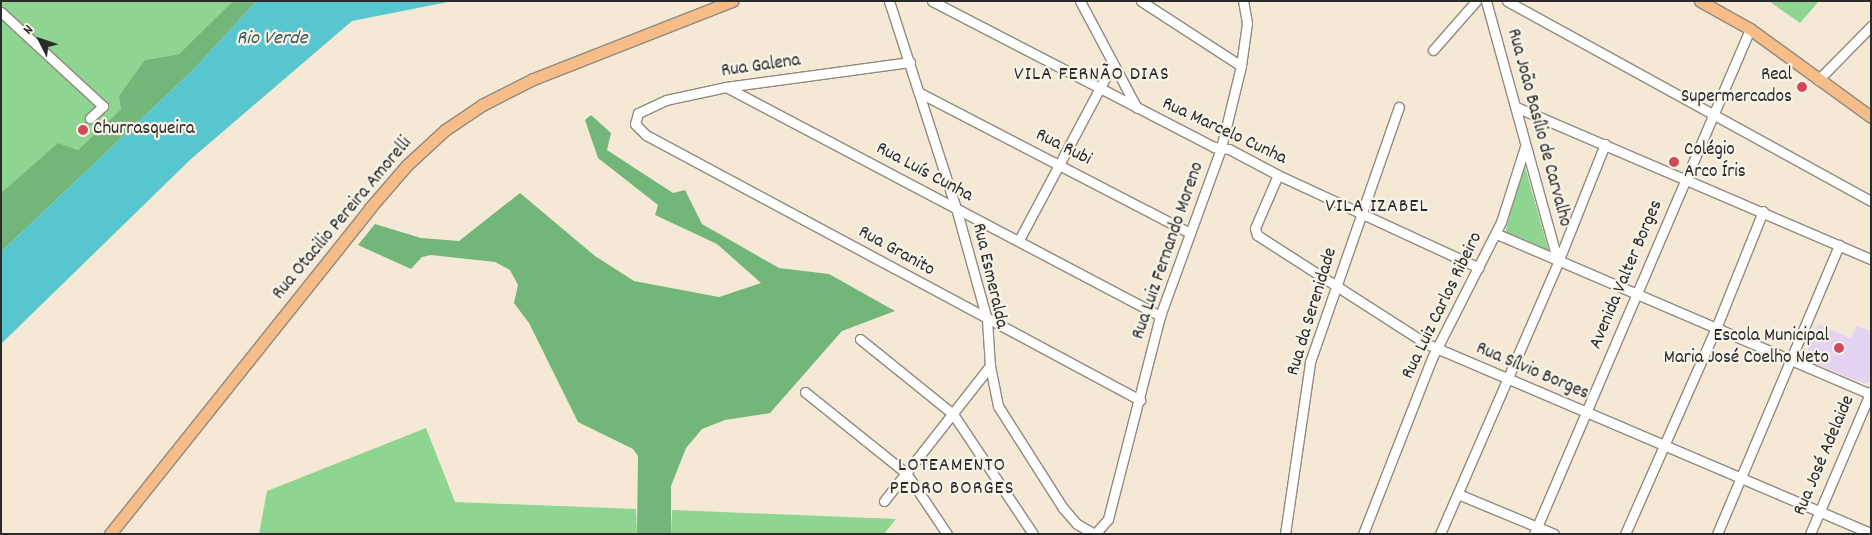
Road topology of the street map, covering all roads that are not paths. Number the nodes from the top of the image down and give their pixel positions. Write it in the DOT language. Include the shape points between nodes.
graph roads {
  1 [pos="732,1"];
  2 [pos="889,1"];
  3 [pos="932,1"];
  4 [pos="1080,1"];
  5 [pos="1141,1"];
  6 [pos="1243,1"];
  7 [pos="1476,1"];
  8 [pos="1486,1"];
  9 [pos="1507,1"];
  10 [pos="1700,1"];
  11 [pos="1,12"];
  12 [pos="1750,29"];
  13 [pos="1870,29"];
  14 [pos="1433,50"];
  15 [pos="910,62"];
  16 [pos="1112,65"];
  17 [pos="1241,66"];
  18 [pos="1818,80"];
  19 [pos="726,87"];
  20 [pos="1100,89"];
  21 [pos="920,93"];
  22 [pos="1400,107"];
  23 [pos="1516,107"];
  24 [pos="1138,108"];
  25 [pos="1715,112"];
  26 [pos="1871,117"];
  27 [pos="90,118"];
  28 [pos="638,129"];
  29 [pos="1605,144"];
  30 [pos="1525,147"];
  31 [pos="1221,148"];
  32 [pos="1060,164"];
  33 [pos="1278,176"];
  34 [pos="1686,179"];
  35 [pos="1871,201"];
  36 [pos="956,208"];
  37 [pos="1763,211"];
  38 [pos="1361,214"];
  39 [pos="1190,233"];
  40 [pos="1496,234"];
  41 [pos="1019,240"];
  42 [pos="1839,245"];
  43 [pos="1871,258"];
  44 [pos="1558,262"];
  45 [pos="1479,268"];
  46 [pos="1335,287"];
  47 [pos="1637,294"];
  48 [pos="1160,316"];
  49 [pos="987,320"];
  50 [pos="1716,328"];
  51 [pos="860,339"];
  52 [pos="1436,349"];
  53 [pos="1791,360"];
  54 [pos="990,366"];
  55 [pos="1507,378"];
  56 [pos="805,392"];
  57 [pos="1870,392"];
  58 [pos="1140,400"];
  59 [pos="1585,411"];
  60 [pos="953,414"];
  61 [pos="1664,445"];
  62 [pos="906,473"];
  63 [pos="1741,477"];
  64 [pos="1458,494"];
  65 [pos="884,501"];
  66 [pos="1819,511"];
  67 [pos="1535,530"];
  68 [pos="1871,533"];
  69 [pos="110,534"];
  70 [pos="947,534"];
  71 [pos="1033,534"];
  72 [pos="1094,534"];
  73 [pos="1285,534"];
  74 [pos="1364,534"];
  75 [pos="1440,534"];
  76 [pos="1554,534"];
  77 [pos="1625,534"];
  78 [pos="1717,534"];
  79 [pos="1810,534"];
  1 -- 69 [label="main road, Rua Otacilio Pereira Amorelli" via="533,78 482,105 446,130 407,165 369,210"];
  2 -- 15 [label="street, Rua Esmeralda"];
  3 -- 20 [label="street, Rua Marcelo Cunha"];
  4 -- 16 [label="street"];
  5 -- 17 [label="street"];
  6 -- 17 [label="street, Rua Luiz Fernando Moreno" via="1247,24"];
  7 -- 14 [label="street"];
  8 -- 23 [label="street, Rua João Basílio de Carvalho"];
  9 -- 25 [label="street"];
  10 -- 12 [label="main road"];
  11 -- 27 [label="street" via="103,106"];
  12 -- 18 [label="main road"];
  12 -- 25 [label="street, Avenida Valter Borges"];
  13 -- 18 [label="street"];
  15 -- 19 [label="street, Rua Galena"];
  15 -- 21 [label="street, Rua Esmeralda"];
  16 -- 20 [label="street"];
  16 -- 24 [label="street"];
  17 -- 31 [label="street, Rua Luiz Fernando Moreno"];
  18 -- 26 [label="main road"];
  19 -- 28 [label="street, Rua Galena" via="666,100 643,110 634,118"];
  19 -- 36 [label="street, Rua Luís Cunha"];
  20 -- 24 [label="street, Rua Marcelo Cunha"];
  20 -- 32 [label="street"];
  21 -- 32 [label="street, Rua Rubi"];
  21 -- 36 [label="street, Rua Esmeralda"];
  22 -- 38 [label="street, Rua da Serenidade"];
  23 -- 29 [label="street"];
  23 -- 30 [label="street, Rua João Basílio de Carvalho"];
  24 -- 31 [label="street, Rua Marcelo Cunha"];
  25 -- 34 [label="street, Avenida Valter Borges"];
  25 -- 35 [label="street"];
  28 -- 49 [label="street, Rua Granito"];
  29 -- 34 [label="street"];
  29 -- 44 [label="street"];
  30 -- 40 [label="street, Rua Luiz Carlos Ribeiro"];
  30 -- 44 [label="street, Rua João Basílio de Carvalho"];
  31 -- 33 [label="street, Rua Marcelo Cunha" via="1230,149"];
  31 -- 39 [label="street, Rua Luiz Fernando Moreno"];
  32 -- 39 [label="street, Rua Rubi"];
  32 -- 41 [label="street"];
  33 -- 38 [label="street, Rua Marcelo Cunha"];
  33 -- 46 [label="street, Rua Sílvio Borges" via="1256,232"];
  34 -- 37 [label="street"];
  34 -- 47 [label="street, Avenida Valter Borges"];
  36 -- 41 [label="street, Rua Luís Cunha"];
  36 -- 49 [label="street, Rua Esmeralda"];
  37 -- 42 [label="street"];
  37 -- 50 [label="street"];
  38 -- 45 [label="street, Rua Marcelo Cunha"];
  38 -- 46 [label="street, Rua da Serenidade"];
  39 -- 48 [label="street, Rua Luiz Fernando Moreno"];
  40 -- 44 [label="street"];
  40 -- 45 [label="street, Rua Luiz Carlos Ribeiro"];
  41 -- 48 [label="street, Rua Luís Cunha"];
  42 -- 43 [label="street"];
  42 -- 53 [label="street"];
  44 -- 47 [label="street"];
  44 -- 55 [label="street"];
  45 -- 52 [label="street, Rua Luiz Carlos Ribeiro"];
  46 -- 52 [label="street, Rua Sílvio Borges"];
  46 -- 73 [label="street, Rua da Serenidade" via="1310,362"];
  47 -- 50 [label="street"];
  47 -- 59 [label="street, Avenida Valter Borges"];
  48 -- 58 [label="street, Rua Luiz Fernando Moreno"];
  49 -- 54 [label="street, Rua Esmeralda"];
  49 -- 58 [label="street, Rua Granito"];
  50 -- 53 [label="street"];
  50 -- 61 [label="street"];
  51 -- 60 [label="street"];
  52 -- 55 [label="street, Rua Sílvio Borges"];
  52 -- 74 [label="street, Rua Luiz Carlos Ribeiro"];
  53 -- 57 [label="street"];
  53 -- 63 [label="street"];
  54 -- 60 [label="street"];
  54 -- 72 [label="street, Rua Esmeralda" via="998,406 1063,508 1076,524"];
  55 -- 59 [label="street, Rua Sílvio Borges"];
  55 -- 64 [label="street"];
  56 -- 62 [label="street"];
  57 -- 66 [label="street, Rua José Adelaide"];
  58 -- 72 [label="street, Rua Luiz Fernando Moreno" via="1108,519"];
  59 -- 61 [label="street, Rua Sílvio Borges"];
  59 -- 67 [label="street, Avenida Valter Borges"];
  60 -- 62 [label="street"];
  60 -- 71 [label="street"];
  61 -- 63 [label="street, Rua Sílvio Borges"];
  61 -- 77 [label="street"];
  62 -- 65 [label="street"];
  62 -- 70 [label="street"];
  63 -- 66 [label="street, Rua Sílvio Borges"];
  63 -- 78 [label="street"];
  64 -- 67 [label="street"];
  64 -- 75 [label="street"];
  66 -- 68 [label="street, Rua Sílvio Borges"];
  66 -- 79 [label="street, Rua José Adelaide"];
  67 -- 76 [label="street"];
}
